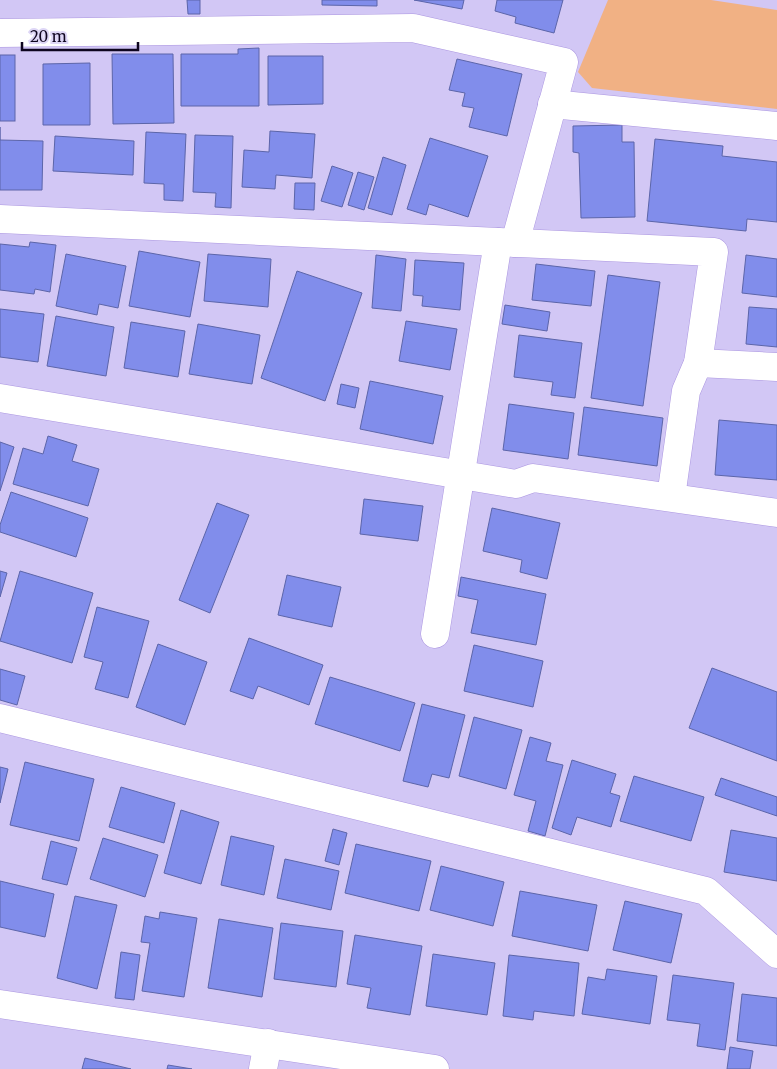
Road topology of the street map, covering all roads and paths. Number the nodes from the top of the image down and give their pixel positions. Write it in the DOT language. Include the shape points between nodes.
graph roads {
  1 [pos="0,33"];
  2 [pos="552,104"];
  3 [pos="777,126"];
  4 [pos="0,218"];
  5 [pos="507,243"];
  6 [pos="698,363"];
  7 [pos="777,367"];
  8 [pos="0,398"];
  9 [pos="461,475"];
  10 [pos="671,497"];
  11 [pos="777,513"];
  12 [pos="435,634"];
  13 [pos="0,718"];
  14 [pos="777,954"];
  15 [pos="0,1004"];
  16 [pos="265,1056"];
  17 [pos="436,1069"];
  1 -- 2 [label="street" via="413,28 564,62"];
  2 -- 3 [label="street"];
  2 -- 5 [label="street"];
  4 -- 5 [label="street"];
  5 -- 6 [label="street" via="714,252"];
  5 -- 9 [label="street"];
  6 -- 7 [label="street"];
  6 -- 10 [label="street" via="686,391"];
  8 -- 9 [label="street"];
  9 -- 10 [label="street" via="516,484 533,478"];
  9 -- 12 [label="street"];
  10 -- 11 [label="street"];
  13 -- 14 [label="street" via="706,891"];
  15 -- 16 [label="street"];
  16 -- 17 [label="street"];
}
